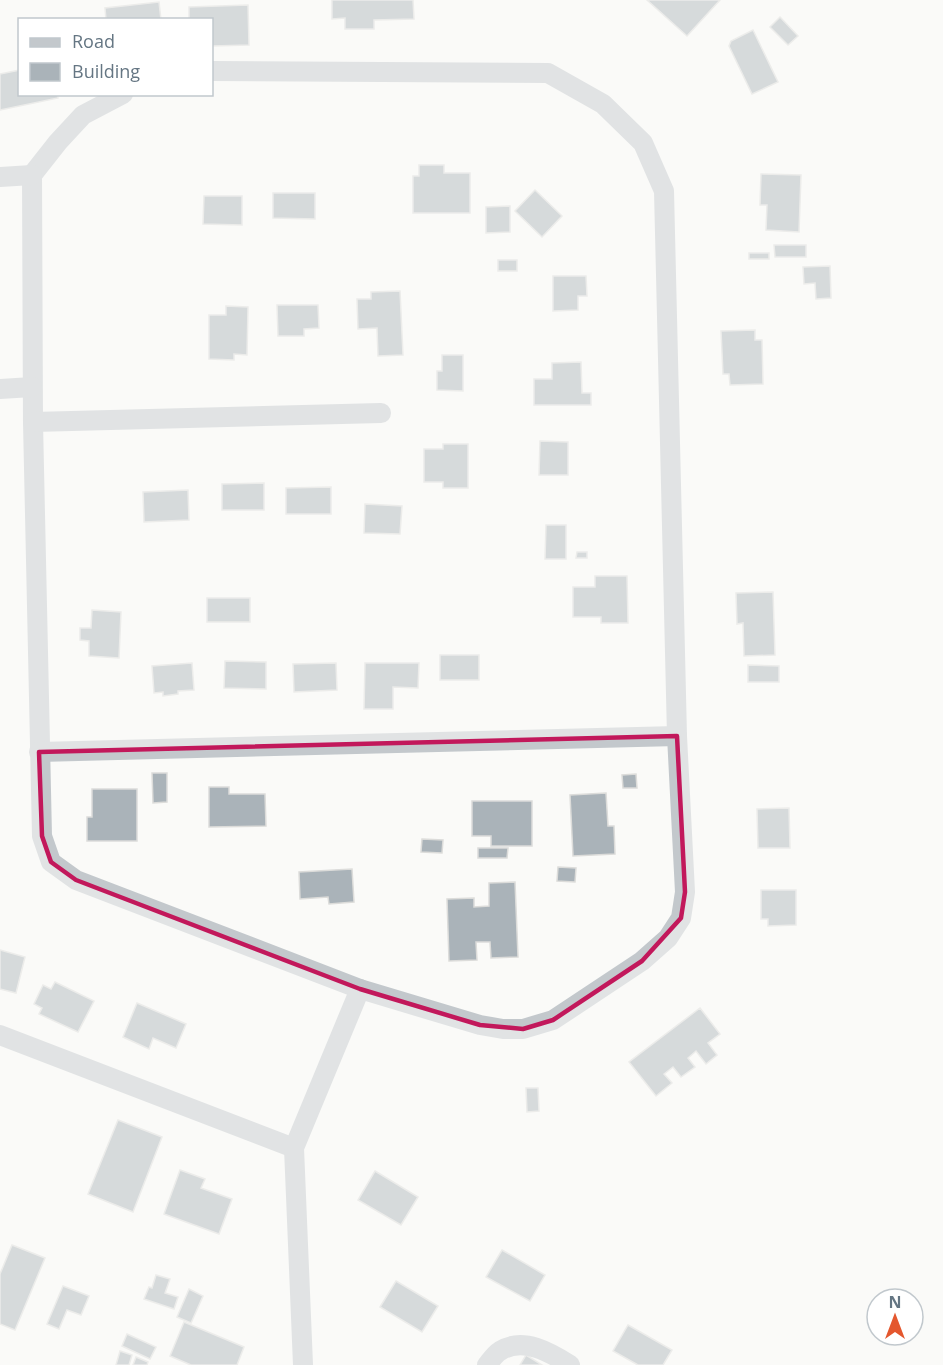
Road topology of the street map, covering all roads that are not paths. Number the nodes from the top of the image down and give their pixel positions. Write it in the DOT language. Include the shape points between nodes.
graph roads {
  1 [pos="213,71"];
  2 [pos="119,96"];
  3 [pos="32,175"];
  4 [pos="0,177"];
  5 [pos="32,387"];
  6 [pos="0,389"];
  7 [pos="381,412"];
  8 [pos="33,422"];
  9 [pos="677,736"];
  10 [pos="39,752"];
  11 [pos="360,989"];
  12 [pos="0,1035"];
  13 [pos="294,1148"];
  14 [pos="303,1365"];
  15 [pos="488,1365"];
  16 [pos="570,1365"];
  1 -- 9 [label="street" via="548,73 603,104 643,143 664,191"];
  2 -- 3 [label="street" via="83,115"];
  3 -- 4 [label="street"];
  3 -- 5 [label="street"];
  5 -- 6 [label="street"];
  5 -- 8 [label="street"];
  7 -- 8 [label="street"];
  8 -- 10 [label="street"];
  9 -- 10 [label="street"];
  9 -- 11 [label="street" via="685,892 681,918 668,938 642,961 554,1020 523,1029 480,1025"];
  10 -- 11 [label="street" via="42,836 51,862 76,880"];
  11 -- 13 [label="street"];
  12 -- 13 [label="street"];
  13 -- 14 [label="street"];
  15 -- 16 [label="street" via="498,1351 531,1346"];
}
